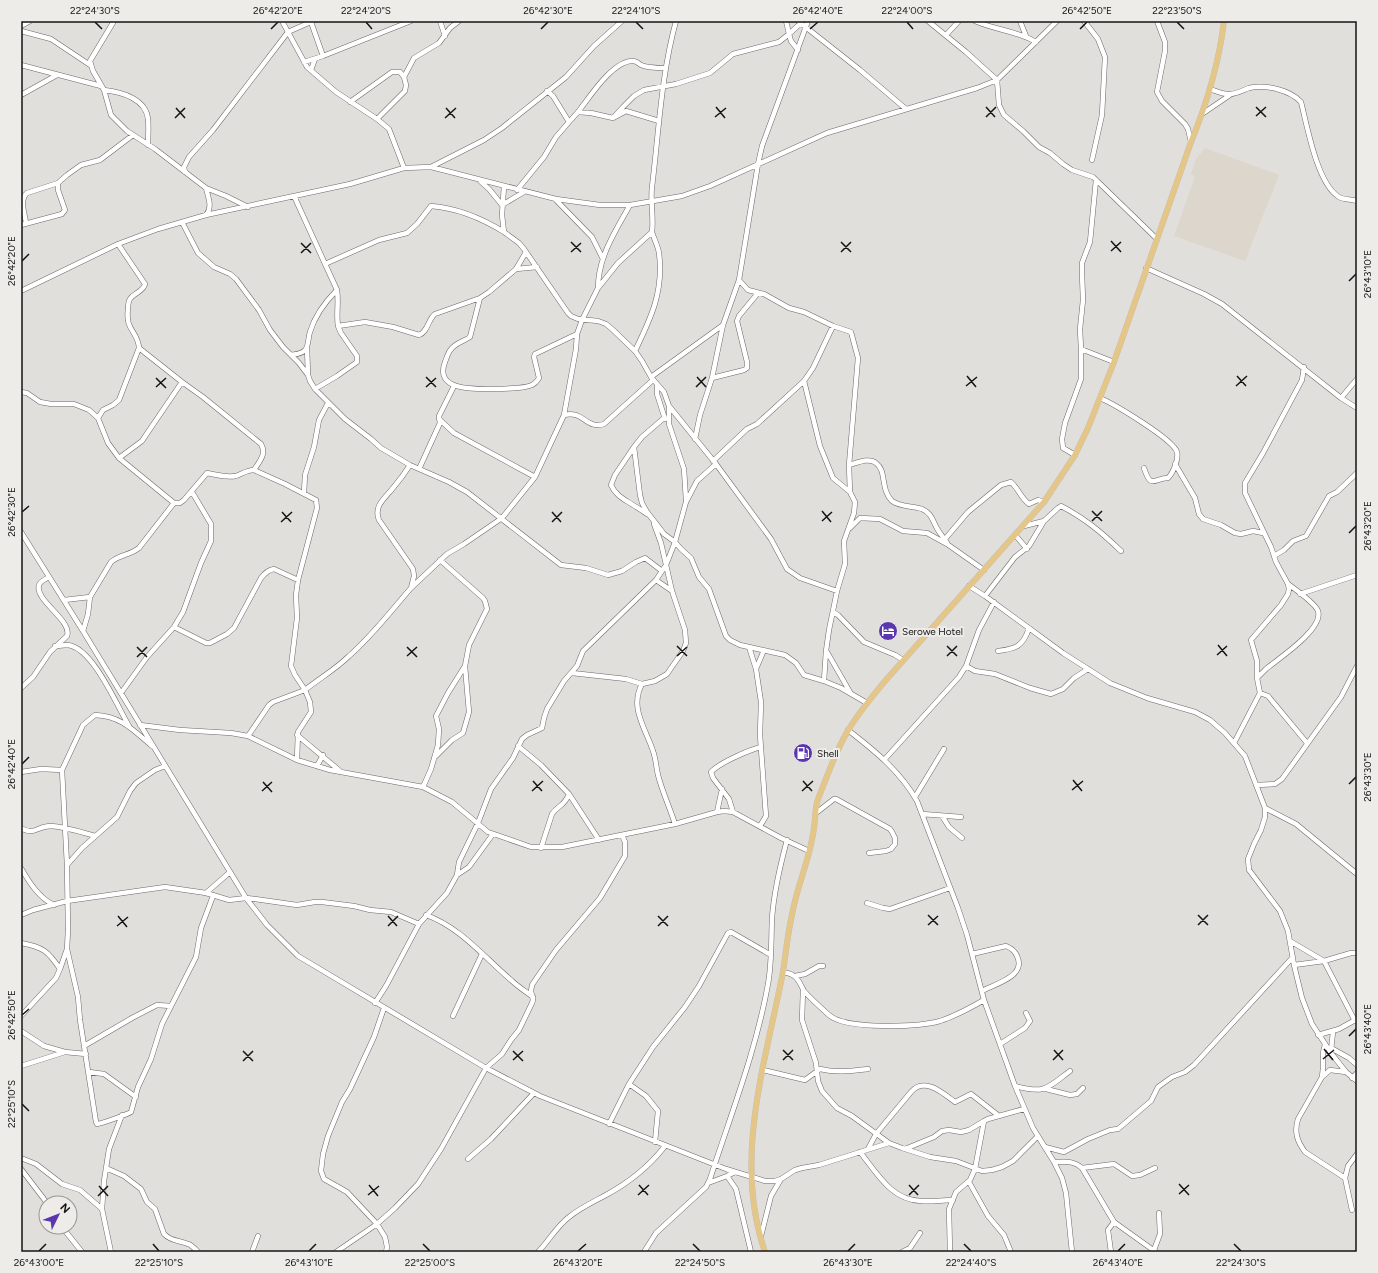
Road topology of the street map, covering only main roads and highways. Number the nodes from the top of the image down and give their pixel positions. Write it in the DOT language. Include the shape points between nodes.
graph roads {
  1 [pos="1224,21"];
  2 [pos="765,1252"];
  1 -- 2 [label="main road" via="1210,90 1202,114 1114,362 1075,455 1053,490 1016,536 867,702 848,730 823,786 816,806 809,851 792,910 783,972 752,1128 754,1206"];
}
